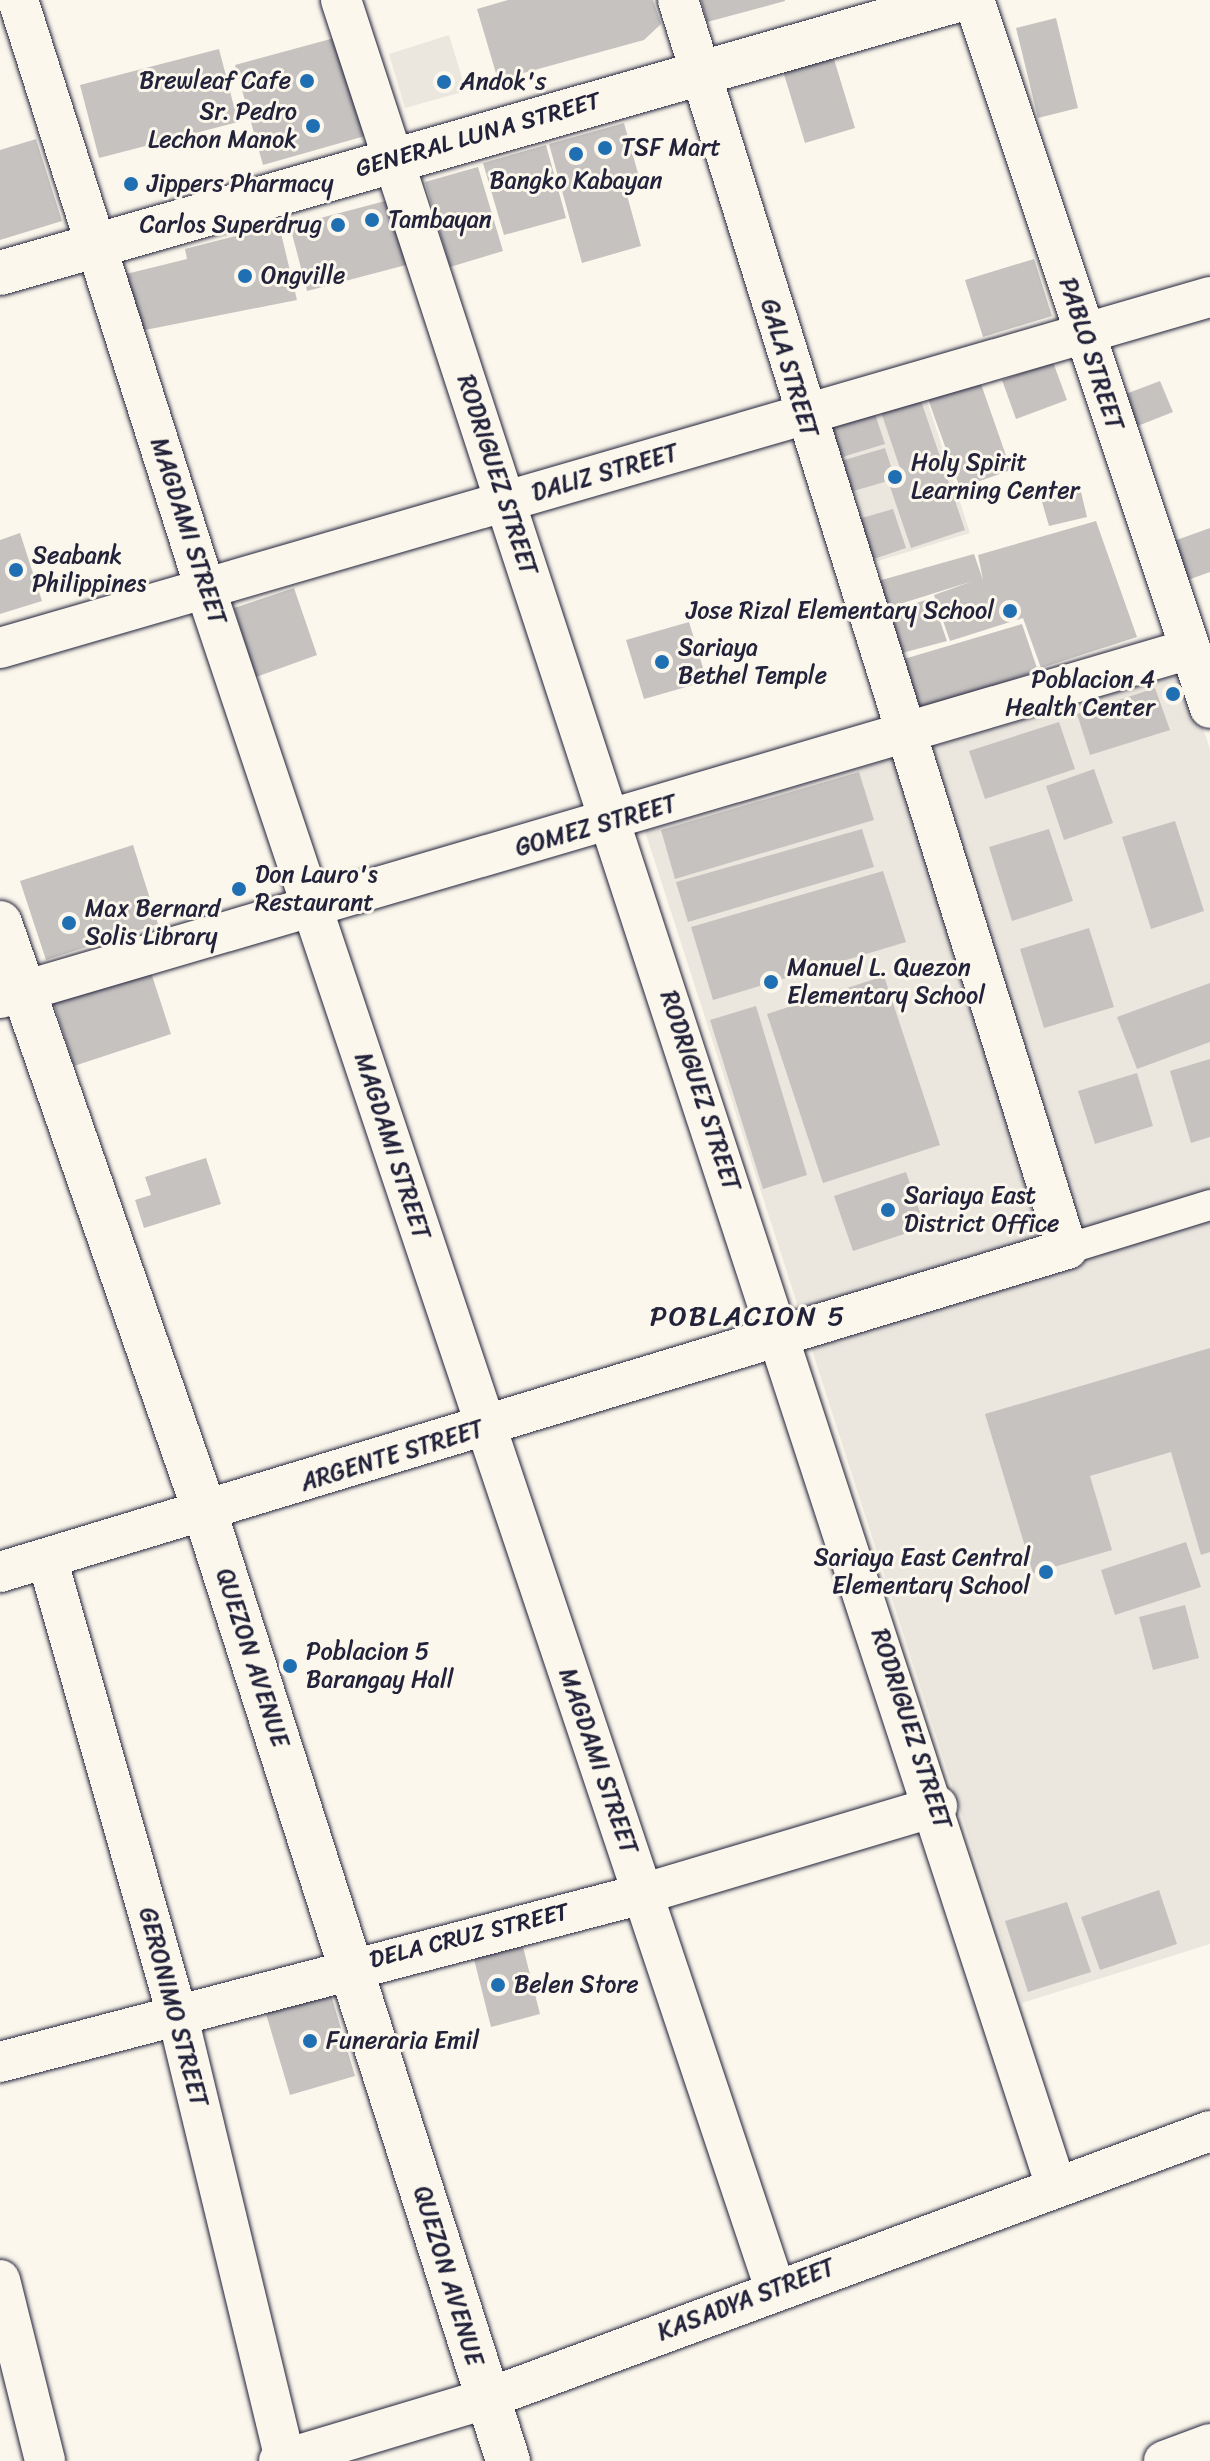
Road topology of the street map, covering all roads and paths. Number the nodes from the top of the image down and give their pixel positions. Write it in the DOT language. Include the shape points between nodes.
graph roads {
  1 [pos="18,0"];
  2 [pos="341,0"];
  3 [pos="678,0"];
  4 [pos="958,0"];
  5 [pos="974,0"];
  6 [pos="701,73"];
  7 [pos="393,159"];
  8 [pos="97,244"];
  9 [pos="0,273"];
  10 [pos="1210,297"];
  11 [pos="1084,334"];
  12 [pos="803,417"];
  13 [pos="505,501"];
  14 [pos="205,588"];
  15 [pos="0,648"];
  16 [pos="1190,649"];
  17 [pos="1210,708"];
  18 [pos="904,735"];
  19 [pos="611,823"];
  20 [pos="313,907"];
  21 [pos="0,923"];
  22 [pos="12,994"];
  23 [pos="1210,1205"];
  24 [pos="1067,1249"];
  25 [pos="781,1334"];
  26 [pos="485,1427"];
  27 [pos="206,1515"];
  28 [pos="47,1558"];
  29 [pos="0,1572"];
  30 [pos="937,1806"];
  31 [pos="642,1894"];
  32 [pos="352,1965"];
  33 [pos="177,2013"];
  34 [pos="0,2062"];
  35 [pos="1210,2131"];
  36 [pos="1055,2183"];
  37 [pos="0,2280"];
  38 [pos="775,2289"];
  39 [pos="486,2399"];
  40 [pos="1210,2444"];
  41 [pos="282,2460"];
  42 [pos="45,2461"];
  43 [pos="508,2461"];
  44 [pos="1164,2461"];
  1 -- 8 [label="street, MAGDAMI STREET"];
  2 -- 7 [label="street, RODRIGUEZ STREET"];
  3 -- 6 [label="street, GALA STREET"];
  4 -- 6 [label="street, GENERAL LUNA STREET"];
  5 -- 11 [label="street, PABLO STREET"];
  6 -- 7 [label="street, GENERAL LUNA STREET"];
  6 -- 12 [label="street, GALA STREET"];
  7 -- 8 [label="street, GENERAL LUNA STREET"];
  7 -- 13 [label="street, RODRIGUEZ STREET"];
  8 -- 9 [label="street, GENERAL LUNA STREET"];
  8 -- 14 [label="street, MAGDAMI STREET"];
  10 -- 11 [label="street, DALIZ STREET"];
  11 -- 12 [label="street, DALIZ STREET"];
  11 -- 16 [label="street, PABLO STREET"];
  12 -- 13 [label="street, DALIZ STREET"];
  12 -- 18 [label="street, GALA STREET"];
  13 -- 14 [label="street, DALIZ STREET"];
  13 -- 19 [label="street, RODRIGUEZ STREET"];
  14 -- 15 [label="street, DALIZ STREET"];
  14 -- 20 [label="street, MAGDAMI STREET"];
  16 -- 17 [label="street, PABLO STREET"];
  16 -- 18 [label="street, GOMEZ STREET"];
  18 -- 19 [label="street, GOMEZ STREET"];
  18 -- 24 [label="street, GALA STREET"];
  19 -- 20 [label="street, GOMEZ STREET"];
  19 -- 25 [label="street, RODRIGUEZ STREET"];
  20 -- 22 [label="street, GOMEZ STREET"];
  20 -- 26 [label="street, MAGDAMI STREET"];
  21 -- 22 [label="street, QUEZON AVENUE"];
  22 -- 27 [label="street, QUEZON AVENUE"];
  23 -- 24 [label="street"];
  24 -- 25 [label="street, ARGENTE STREET"];
  25 -- 26 [label="street, ARGENTE STREET"];
  25 -- 30 [label="street, RODRIGUEZ STREET"];
  26 -- 27 [label="street, ARGENTE STREET"];
  26 -- 31 [label="street, MAGDAMI STREET"];
  27 -- 28 [label="street, ARGENTE STREET"];
  27 -- 32 [label="street, QUEZON AVENUE"];
  28 -- 29 [label="street, ARGENTE STREET"];
  28 -- 33 [label="street, GERONIMO STREET"];
  30 -- 31 [label="street, DELA CRUZ STREET"];
  30 -- 36 [label="street, RODRIGUEZ STREET"];
  31 -- 32 [label="street, DELA CRUZ STREET"];
  31 -- 38 [label="street, MAGDAMI STREET"];
  32 -- 33 [label="street, DELA CRUZ STREET"];
  32 -- 39 [label="street, QUEZON AVENUE"];
  33 -- 34 [label="street, DELA CRUZ STREET"];
  33 -- 41 [label="street, GERONIMO STREET"];
  35 -- 36 [label="street, KASADYA STREET"];
  36 -- 38 [label="street, KASADYA STREET"];
  37 -- 42 [label="street"];
  38 -- 39 [label="street, KASADYA STREET"];
  39 -- 41 [label="street, KASADYA STREET"];
  39 -- 43 [label="street, QUEZON AVENUE"];
  40 -- 44 [label="street"];
}
